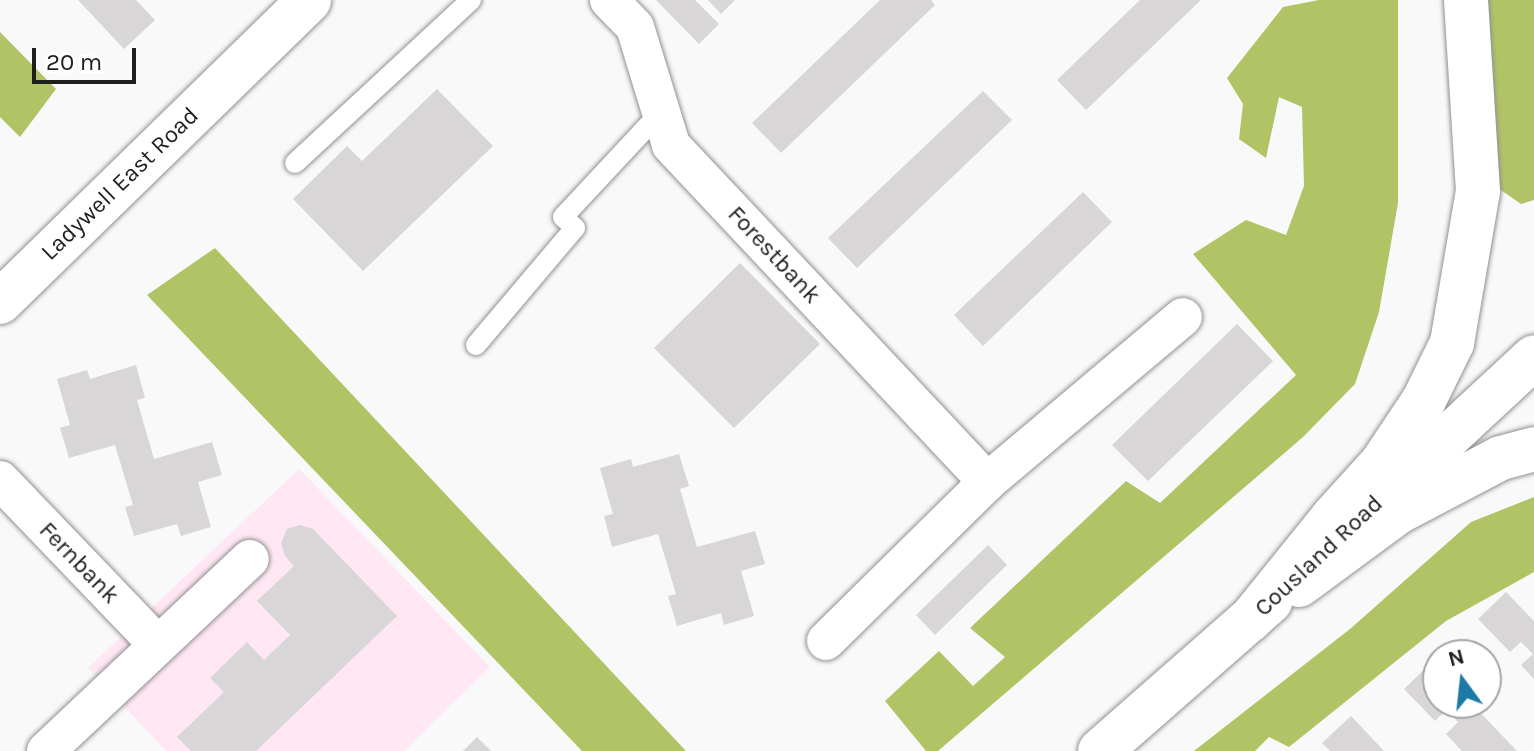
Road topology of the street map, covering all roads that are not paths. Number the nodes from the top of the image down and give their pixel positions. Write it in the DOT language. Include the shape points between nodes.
graph roads {
  1 [pos="309,0"];
  2 [pos="471,0"];
  3 [pos="609,0"];
  4 [pos="1466,0"];
  5 [pos="661,112"];
  6 [pos="295,163"];
  7 [pos="0,302"];
  8 [pos="1183,317"];
  9 [pos="476,345"];
  10 [pos="1534,357"];
  11 [pos="1534,449"];
  12 [pos="0,480"];
  13 [pos="987,482"];
  14 [pos="250,559"];
  15 [pos="1250,620"];
  16 [pos="826,641"];
  17 [pos="158,645"];
  18 [pos="46,751"];
  19 [pos="1100,751"];
  1 -- 7 [label="main road, Ladywell East Road"];
  2 -- 6 [label="lane"];
  3 -- 5 [label="street, Forestbank" via="635,27"];
  4 -- 15 [label="main road" via="1478,191 1452,343 1424,400 1382,463"];
  5 -- 9 [label="lane" via="563,217 575,228"];
  5 -- 13 [label="street, Forestbank" via="671,145"];
  8 -- 13 [label="street"];
  10 -- 15 [label="main road, Cousland Road"];
  11 -- 15 [label="main road" via="1501,458 1398,512"];
  12 -- 17 [label="street, Fernbank"];
  13 -- 16 [label="street"];
  14 -- 17 [label="street"];
  15 -- 19 [label="main road, Cousland Road"];
  17 -- 18 [label="street"];
}
